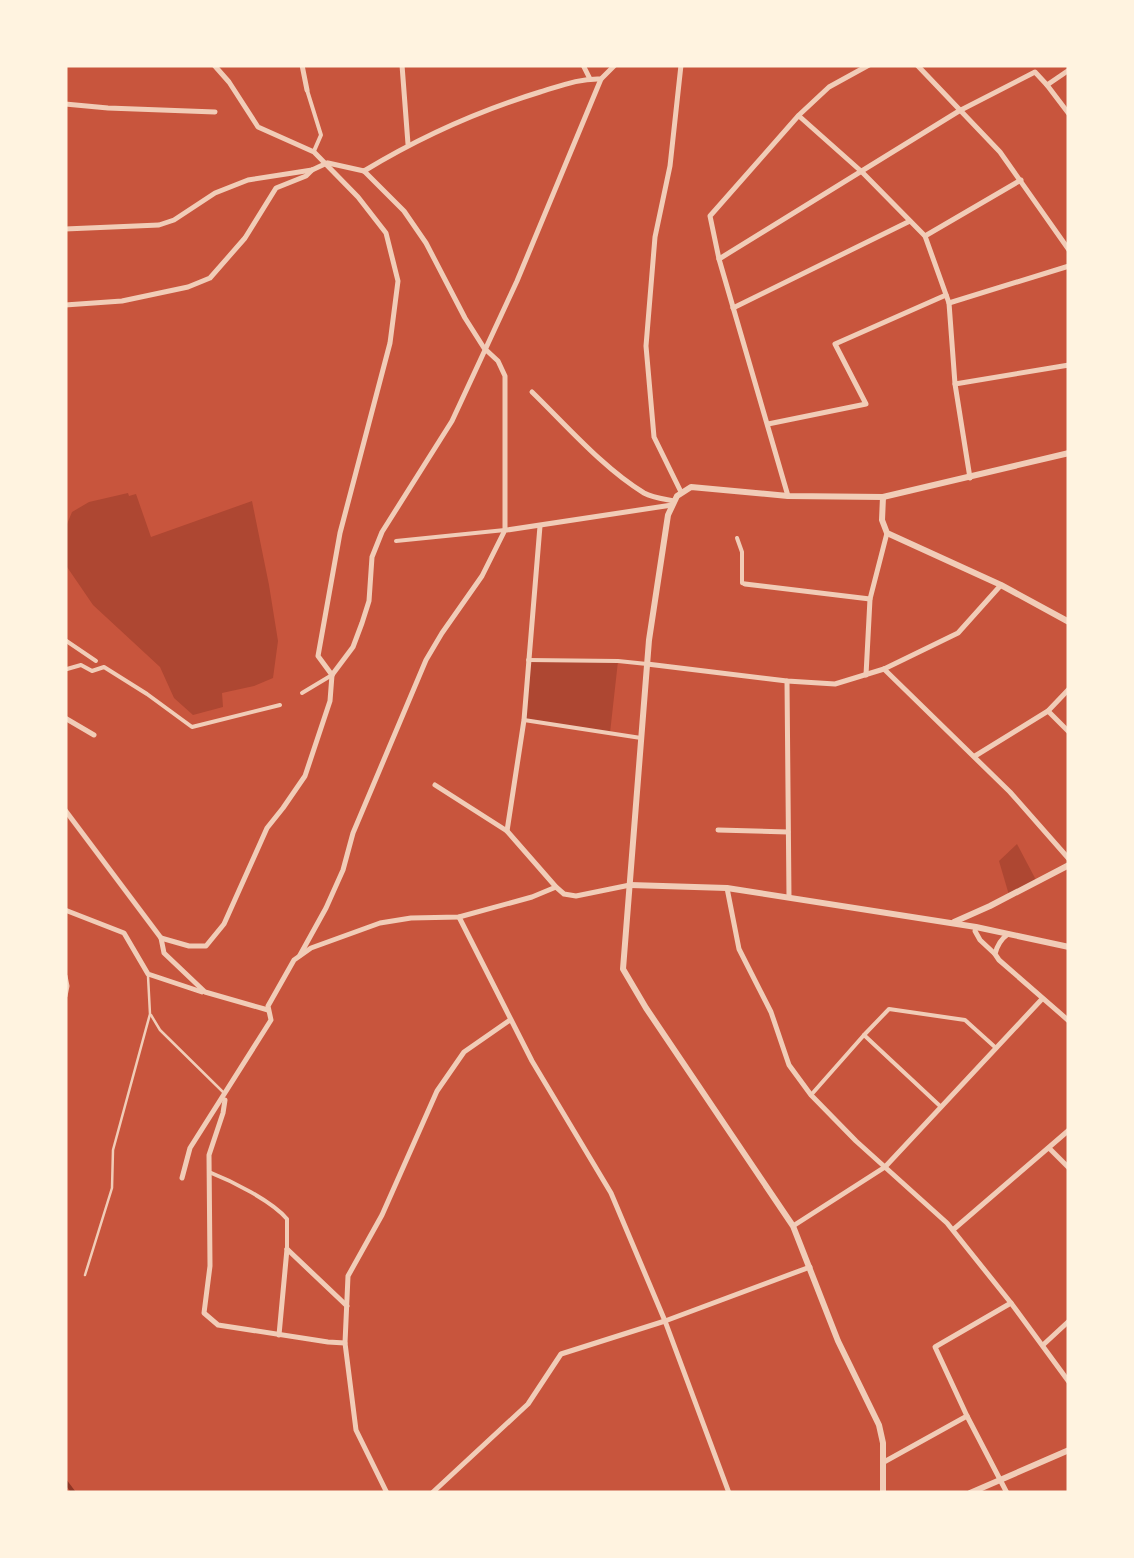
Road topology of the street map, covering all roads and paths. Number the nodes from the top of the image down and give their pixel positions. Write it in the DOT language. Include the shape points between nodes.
graph roads {
  1 [pos="214,65"];
  2 [pos="302,65"];
  3 [pos="402,65"];
  4 [pos="584,65"];
  5 [pos="615,65"];
  6 [pos="681,65"];
  7 [pos="870,65"];
  8 [pos="917,65"];
  9 [pos="1069,70"];
  10 [pos="590,79"];
  11 [pos="601,79"];
  12 [pos="1047,85"];
  13 [pos="307,90"];
  14 [pos="65,104"];
  15 [pos="960,111"];
  16 [pos="215,112"];
  17 [pos="1069,114"];
  18 [pos="798,116"];
  19 [pos="408,144"];
  20 [pos="314,152"];
  21 [pos="327,163"];
  22 [pos="312,170"];
  23 [pos="364,171"];
  24 [pos="862,172"];
  25 [pos="1021,180"];
  26 [pos="910,220"];
  27 [pos="65,229"];
  28 [pos="925,236"];
  29 [pos="1069,250"];
  30 [pos="720,260"];
  31 [pos="1069,266"];
  32 [pos="946,295"];
  33 [pos="949,303"];
  34 [pos="65,305"];
  35 [pos="734,308"];
  36 [pos="484,348"];
  37 [pos="1069,365"];
  38 [pos="955,384"];
  39 [pos="532,392"];
  40 [pos="768,424"];
  41 [pos="1069,453"];
  42 [pos="970,478"];
  43 [pos="681,492"];
  44 [pos="788,496"];
  45 [pos="883,497"];
  46 [pos="672,505"];
  47 [pos="540,526"];
  48 [pos="506,530"];
  49 [pos="886,534"];
  50 [pos="738,538"];
  51 [pos="396,541"];
  52 [pos="745,584"];
  53 [pos="1001,586"];
  54 [pos="870,599"];
  55 [pos="1069,622"];
  56 [pos="65,640"];
  57 [pos="528,660"];
  58 [pos="96,661"];
  59 [pos="647,664"];
  60 [pos="65,668"];
  61 [pos="884,669"];
  62 [pos="332,675"];
  63 [pos="866,675"];
  64 [pos="788,681"];
  65 [pos="1069,690"];
  66 [pos="302,692"];
  67 [pos="280,704"];
  68 [pos="1048,711"];
  69 [pos="65,718"];
  70 [pos="524,720"];
  71 [pos="1069,732"];
  72 [pos="94,735"];
  73 [pos="641,738"];
  74 [pos="975,756"];
  75 [pos="434,785"];
  76 [pos="65,810"];
  77 [pos="718,830"];
  78 [pos="507,832"];
  79 [pos="788,832"];
  80 [pos="1069,862"];
  81 [pos="630,885"];
  82 [pos="556,887"];
  83 [pos="726,888"];
  84 [pos="789,898"];
  85 [pos="990,906"];
  86 [pos="65,910"];
  87 [pos="459,917"];
  88 [pos="951,922"];
  89 [pos="976,926"];
  90 [pos="1008,934"];
  91 [pos="161,938"];
  92 [pos="1069,947"];
  93 [pos="996,954"];
  94 [pos="300,955"];
  95 [pos="148,974"];
  96 [pos="65,976"];
  97 [pos="205,992"];
  98 [pos="65,996"];
  99 [pos="1042,999"];
  100 [pos="268,1010"];
  101 [pos="150,1014"];
  102 [pos="510,1020"];
  103 [pos="1069,1021"];
  104 [pos="864,1034"];
  105 [pos="996,1048"];
  106 [pos="226,1094"];
  107 [pos="810,1095"];
  108 [pos="941,1107"];
  109 [pos="1069,1130"];
  110 [pos="1049,1148"];
  111 [pos="886,1167"];
  112 [pos="1069,1168"];
  113 [pos="210,1172"];
  114 [pos="182,1178"];
  115 [pos="793,1226"];
  116 [pos="953,1230"];
  117 [pos="286,1249"];
  118 [pos="810,1268"];
  119 [pos="86,1275"];
  120 [pos="1011,1303"];
  121 [pos="347,1306"];
  122 [pos="1069,1321"];
  123 [pos="665,1322"];
  124 [pos="279,1334"];
  125 [pos="345,1343"];
  126 [pos="1042,1345"];
  127 [pos="1069,1382"];
  128 [pos="967,1416"];
  129 [pos="1069,1450"];
  130 [pos="884,1462"];
  131 [pos="1001,1480"];
  132 [pos="387,1493"];
  133 [pos="432,1493"];
  134 [pos="729,1493"];
  135 [pos="883,1493"];
  136 [pos="970,1493"];
  137 [pos="1008,1493"];
  1 -- 20 [label="street" via="258,127"];
  2 -- 13 [label="street"];
  3 -- 19 [label="street"];
  4 -- 10 [label="street"];
  5 -- 11 [label="street"];
  6 -- 43 [label="street" via="654,238 646,346 654,437"];
  7 -- 18 [label="street" via="829,87"];
  8 -- 15 [label="street"];
  9 -- 12 [label="street"];
  10 -- 11 [label="street"];
  10 -- 19 [label="street" via="496,106"];
  11 -- 36 [label="street"];
  12 -- 15 [label="street" via="1035,72"];
  12 -- 17 [label="street"];
  13 -- 20 [label="street" via="321,135"];
  14 -- 16 [label="street"];
  15 -- 24 [label="street"];
  15 -- 25 [label="street"];
  18 -- 24 [label="street"];
  18 -- 30 [label="street" via="710,216"];
  19 -- 23 [label="street"];
  20 -- 21 [label="street"];
  21 -- 22 [label="street"];
  21 -- 23 [label="street"];
  21 -- 62 [label="street" via="386,232 398,281 390,343 340,534 318,656"];
  22 -- 27 [label="street" via="248,180 159,226"];
  22 -- 34 [label="street" via="276,188 210,278 122,300"];
  23 -- 36 [label="street" via="426,243"];
  24 -- 26 [label="street"];
  24 -- 30 [label="street"];
  25 -- 28 [label="street"];
  25 -- 29 [label="street"];
  26 -- 28 [label="street"];
  26 -- 35 [label="street"];
  28 -- 32 [label="street"];
  30 -- 35 [label="street"];
  31 -- 33 [label="street"];
  32 -- 33 [label="street"];
  32 -- 40 [label="street" via="835,344 866,404"];
  33 -- 38 [label="street"];
  35 -- 40 [label="street"];
  36 -- 48 [label="street" via="504,372"];
  36 -- 62 [label="street" via="452,421 382,532 362,623"];
  37 -- 38 [label="street"];
  38 -- 42 [label="street"];
  39 -- 46 [label="street" via="640,490"];
  40 -- 44 [label="street"];
  41 -- 42 [label="street"];
  42 -- 45 [label="street"];
  43 -- 44 [label="street" via="691,487"];
  43 -- 46 [label="street"];
  44 -- 45 [label="street"];
  45 -- 49 [label="street"];
  46 -- 47 [label="street"];
  46 -- 59 [label="street"];
  47 -- 48 [label="street"];
  47 -- 57 [label="street"];
  48 -- 51 [label="street"];
  48 -- 94 [label="street" via="426,660 343,870"];
  49 -- 53 [label="street"];
  49 -- 54 [label="street"];
  50 -- 52 [label="street"];
  52 -- 54 [label="street"];
  53 -- 55 [label="street"];
  53 -- 61 [label="street" via="958,633"];
  54 -- 63 [label="street"];
  56 -- 58 [label="street"];
  57 -- 59 [label="street"];
  57 -- 70 [label="street"];
  59 -- 64 [label="street"];
  59 -- 73 [label="street"];
  60 -- 67 [label="street" via="104,667 192,727"];
  61 -- 63 [label="street"];
  61 -- 74 [label="street"];
  62 -- 66 [label="street"];
  62 -- 91 [label="street" via="305,776 267,828 224,924 206,946"];
  63 -- 64 [label="street" via="835,684"];
  64 -- 79 [label="street"];
  65 -- 68 [label="street"];
  68 -- 71 [label="street"];
  68 -- 74 [label="street"];
  69 -- 72 [label="street"];
  70 -- 73 [label="street"];
  70 -- 78 [label="street"];
  73 -- 81 [label="street"];
  74 -- 80 [label="street"];
  75 -- 78 [label="street"];
  76 -- 91 [label="street"];
  77 -- 79 [label="street"];
  78 -- 82 [label="street"];
  79 -- 84 [label="street"];
  80 -- 85 [label="street"];
  81 -- 82 [label="street" via="576,896"];
  81 -- 83 [label="street"];
  81 -- 115 [label="street" via="623,969"];
  82 -- 87 [label="street"];
  83 -- 84 [label="street"];
  83 -- 107 [label="street" via="739,949 772,1012 789,1065"];
  84 -- 88 [label="street"];
  85 -- 88 [label="street"];
  85 -- 89 [label="street"];
  86 -- 95 [label="street" via="124,933"];
  87 -- 94 [label="street" via="380,923"];
  87 -- 102 [label="street"];
  88 -- 89 [label="street"];
  89 -- 90 [label="street"];
  89 -- 93 [label="street" via="974,932"];
  90 -- 92 [label="street"];
  90 -- 93 [label="street"];
  91 -- 97 [label="street" via="164,953"];
  93 -- 99 [label="street"];
  94 -- 100 [label="street"];
  95 -- 97 [label="street"];
  95 -- 101 [label="lane"];
  96 -- 98 [label="street"];
  97 -- 100 [label="street"];
  99 -- 103 [label="street"];
  99 -- 105 [label="street"];
  100 -- 106 [label="street" via="271,1020"];
  101 -- 106 [label="lane"];
  101 -- 119 [label="lane"];
  102 -- 121 [label="street" via="464,1052 437,1091 348,1276"];
  102 -- 123 [label="street" via="611,1193"];
  104 -- 105 [label="street" via="889,1009 964,1020"];
  104 -- 107 [label="street"];
  104 -- 108 [label="street"];
  105 -- 108 [label="street"];
  106 -- 113 [label="street"];
  106 -- 114 [label="street" via="190,1148"];
  107 -- 111 [label="street"];
  108 -- 111 [label="street"];
  109 -- 110 [label="street"];
  110 -- 112 [label="street"];
  110 -- 116 [label="street"];
  111 -- 115 [label="street"];
  111 -- 116 [label="street"];
  113 -- 117 [label="street" via="278,1208 287,1219"];
  113 -- 124 [label="street" via="204,1313 218,1325"];
  115 -- 118 [label="street"];
  116 -- 120 [label="street"];
  117 -- 121 [label="street"];
  117 -- 124 [label="street"];
  118 -- 123 [label="street"];
  118 -- 130 [label="street" via="879,1425"];
  120 -- 126 [label="street"];
  120 -- 128 [label="street" via="935,1347"];
  121 -- 125 [label="street"];
  122 -- 126 [label="street"];
  123 -- 133 [label="street" via="561,1354 528,1404"];
  123 -- 134 [label="street"];
  124 -- 125 [label="street"];
  125 -- 132 [label="street" via="356,1430"];
  126 -- 127 [label="street"];
  128 -- 130 [label="street"];
  128 -- 131 [label="street"];
  129 -- 131 [label="street"];
  130 -- 135 [label="street"];
  131 -- 136 [label="street"];
  131 -- 137 [label="street"];
}
